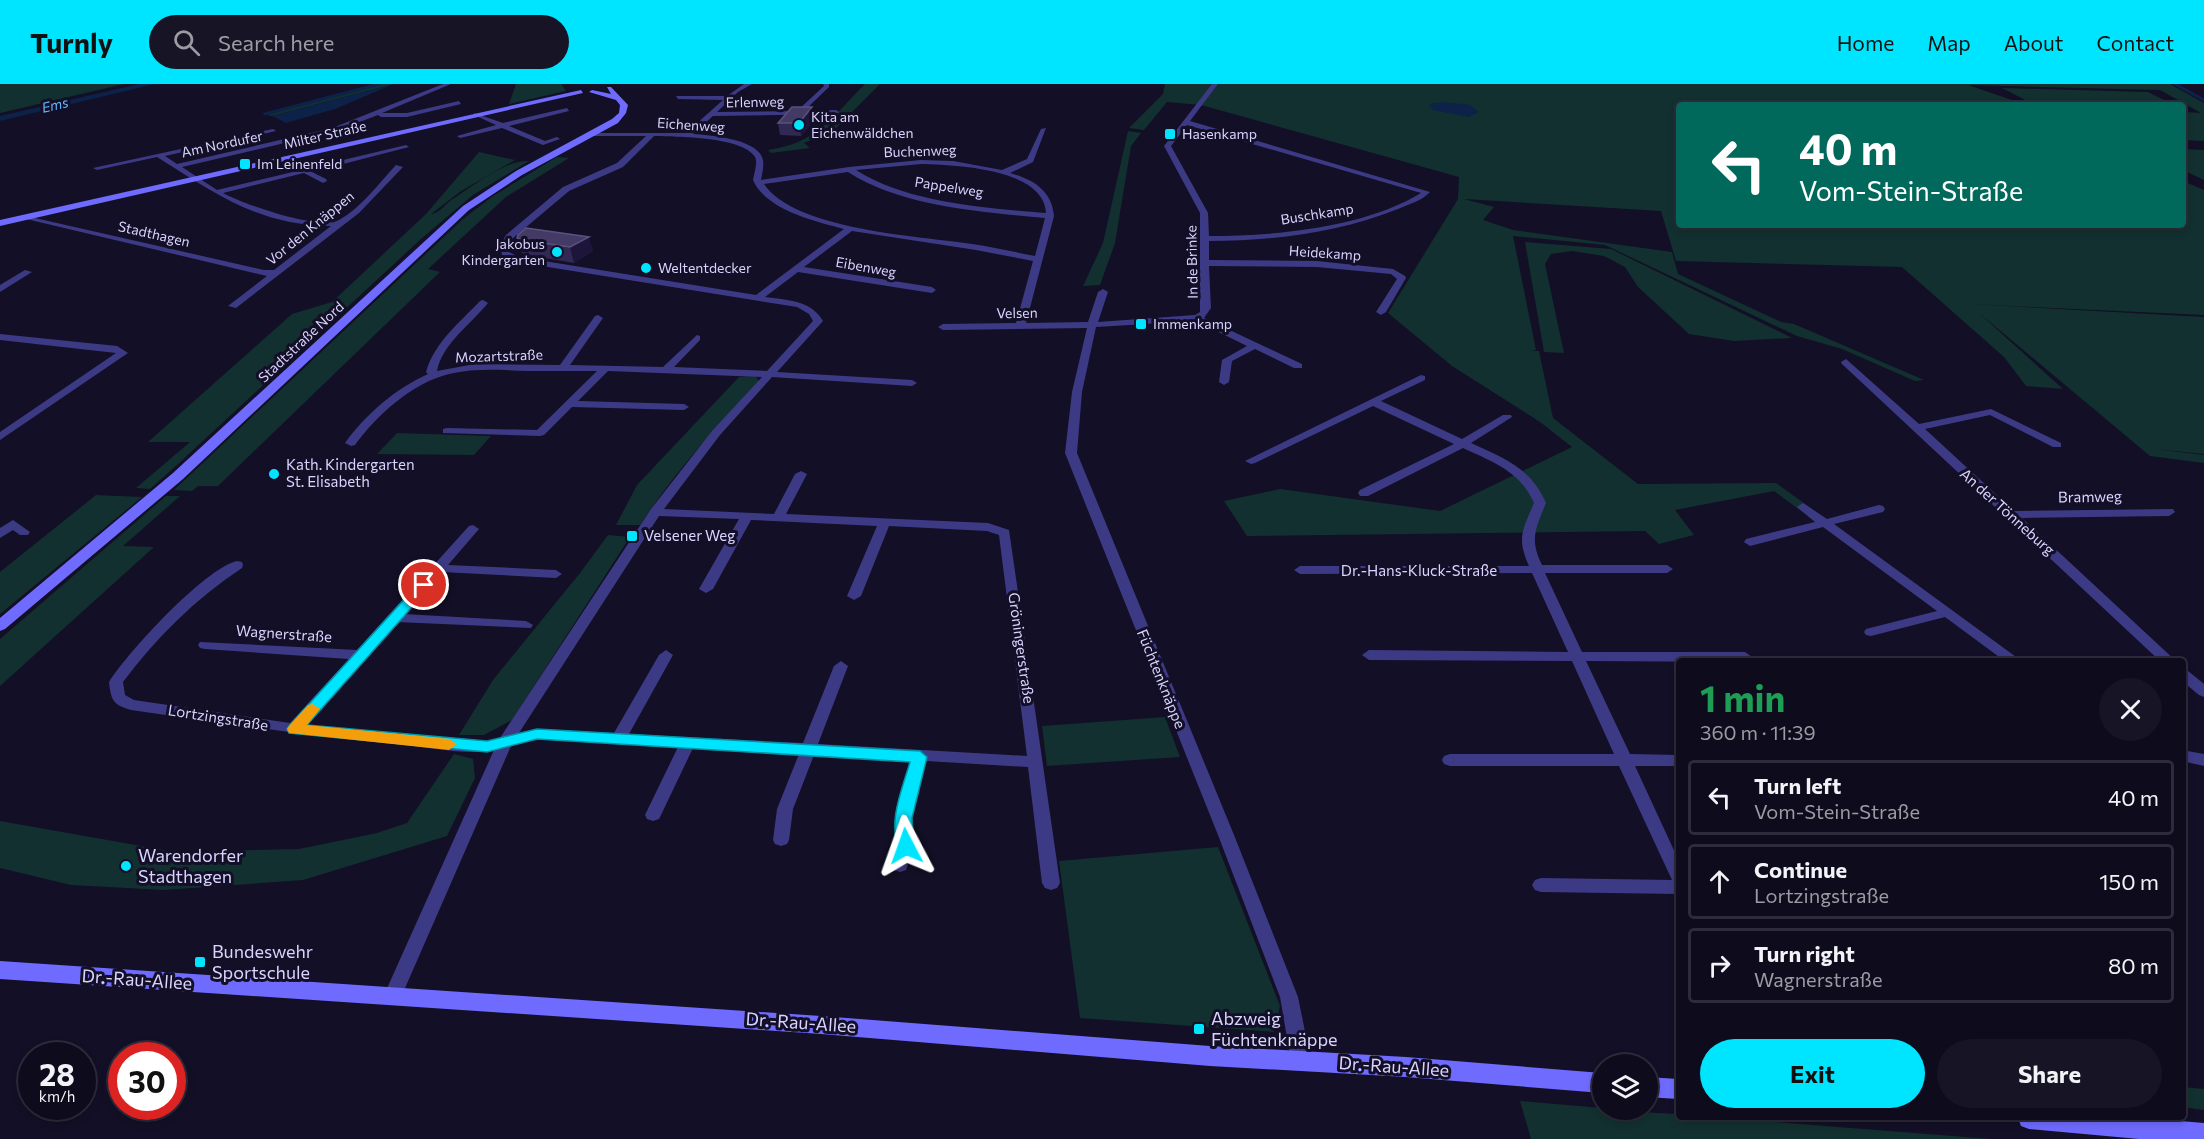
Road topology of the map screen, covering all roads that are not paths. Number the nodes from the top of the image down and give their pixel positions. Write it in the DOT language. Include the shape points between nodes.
graph roads {
  1 [pos="448,84"];
  2 [pos="585,84"];
  3 [pos="749,84"];
  4 [pos="826,84"];
  5 [pos="1215,84"];
  6 [pos="612,86"];
  7 [pos="578,90"];
  8 [pos="592,92"];
  9 [pos="678,97"];
  10 [pos="617,98"];
  11 [pos="729,98"];
  12 [pos="459,104"];
  13 [pos="567,110"];
  14 [pos="836,112"];
  15 [pos="798,113"];
  16 [pos="376,114"];
  17 [pos="476,114"];
  18 [pos="711,114"];
  19 [pos="1185,122"];
  20 [pos="502,126"];
  21 [pos="1044,129"];
  22 [pos="273,131"];
  23 [pos="594,134"];
  24 [pos="651,135"];
  25 [pos="460,136"];
  26 [pos="687,136"];
  27 [pos="532,138"];
  28 [pos="406,147"];
  29 [pos="158,155"];
  30 [pos="176,166"];
  31 [pos="399,167"];
  32 [pos="97,168"];
  33 [pos="849,169"];
  34 [pos="305,171"];
  35 [pos="1005,172"];
  36 [pos="195,179"];
  37 [pos="323,181"];
  38 [pos="758,183"];
  39 [pos="217,192"];
  40 [pos="1050,216"];
  41 [pos="26,218"];
  42 [pos="0,223"];
  43 [pos="339,224"];
  44 [pos="849,229"];
  45 [pos="1204,238"];
  46 [pos="1036,260"];
  47 [pos="1204,263"];
  48 [pos="796,269"];
  49 [pos="28,272"];
  50 [pos="277,273"];
  51 [pos="0,289"];
  52 [pos="932,290"];
  53 [pos="1104,292"];
  54 [pos="759,297"];
  55 [pos="483,303"];
  56 [pos="233,306"];
  57 [pos="1381,312"];
  58 [pos="598,318"];
  59 [pos="1197,318"];
  60 [pos="1091,325"];
  61 [pos="1020,326"];
  62 [pos="943,327"];
  63 [pos="0,337"];
  64 [pos="697,338"];
  65 [pos="1254,346"];
  66 [pos="1846,362"];
  67 [pos="1298,366"];
  68 [pos="564,368"];
  69 [pos="606,368"];
  70 [pos="665,370"];
  71 [pos="772,374"];
  72 [pos="435,375"];
  73 [pos="1421,378"];
  74 [pos="1224,382"];
  75 [pos="912,383"];
  76 [pos="1374,402"];
  77 [pos="572,404"];
  78 [pos="684,407"];
  79 [pos="1507,417"];
  80 [pos="1915,428"];
  81 [pos="447,431"];
  82 [pos="0,437"];
  83 [pos="351,443"];
  84 [pos="1464,443"];
  85 [pos="2057,445"];
  86 [pos="1251,461"];
  87 [pos="801,474"];
  88 [pos="1364,493"];
  89 [pos="1803,507"];
  90 [pos="1879,509"];
  91 [pos="2169,512"];
  92 [pos="655,513"];
  93 [pos="2011,515"];
  94 [pos="747,516"];
  95 [pos="778,517"];
  96 [pos="885,522"];
  97 [pos="1826,524"];
  98 [pos="473,529"];
  99 [pos="24,532"];
  100 [pos="0,534"];
  101 [pos="1750,542"];
  102 [pos="237,565"];
  103 [pos="438,568"];
  104 [pos="1667,569"];
  105 [pos="1300,570"];
  106 [pos="1538,571"];
  107 [pos="556,574"];
  108 [pos="706,589"];
  109 [pos="854,596"];
  110 [pos="1948,612"];
  111 [pos="396,618"];
  112 [pos="526,625"];
  113 [pos="0,626"];
  114 [pos="1871,632"];
  115 [pos="205,645"];
  116 [pos="361,655"];
  117 [pos="666,655"];
  118 [pos="1369,656"];
  119 [pos="1578,657"];
  120 [pos="1745,657"];
  121 [pos="2011,658"];
  122 [pos="2166,658"];
  123 [pos="841,666"];
  124 [pos="2186,676"];
  125 [pos="2204,692"];
  126 [pos="294,729"];
  127 [pos="618,738"];
  128 [pos="505,742"];
  129 [pos="688,743"];
  130 [pos="808,749"];
  131 [pos="2186,756"];
  132 [pos="920,757"];
  133 [pos="1450,760"];
  134 [pos="1676,760"];
  135 [pos="2204,760"];
  136 [pos="1625,761"];
  137 [pos="1036,762"];
  138 [pos="653,815"];
  139 [pos="782,840"];
  140 [pos="900,866"];
  141 [pos="1676,872"];
  142 [pos="1051,883"];
  143 [pos="1541,885"];
  144 [pos="1676,887"];
  145 [pos="0,970"];
  146 [pos="393,995"];
  147 [pos="1301,1061"];
  148 [pos="1592,1082"];
  149 [pos="1658,1088"];
  150 [pos="1676,1089"];
  151 [pos="2051,1120"];
  152 [pos="2204,1134"];
  1 -- 16 [label="street, Am Nordufer"];
  2 -- 7 [label="street"];
  3 -- 11 [label="street"];
  4 -- 15 [label="street"];
  5 -- 19 [label="street, In de Brinke"];
  6 -- 8 [label="street"];
  6 -- 10 [label="street"];
  7 -- 8 [label="street"];
  7 -- 17 [label="street, Milter Straße"];
  8 -- 10 [label="street"];
  9 -- 11 [label="street"];
  10 -- 23 [label="street, Stadtstraße Nord" via="624,105 622,112"];
  11 -- 18 [label="street"];
  12 -- 16 [label="street, Am Nordufer" via="401,116"];
  13 -- 20 [label="street"];
  14 -- 15 [label="street, Erlenweg"];
  15 -- 18 [label="street, Erlenweg"];
  16 -- 30 [label="street, Am Nordufer" via="317,135"];
  17 -- 20 [label="street"];
  17 -- 36 [label="street, Milter Straße"];
  18 -- 26 [label="street"];
  19 -- 45 [label="street, In de Brinke" via="1167,149 1204,213"];
  19 -- 45 [label="street, Buschkamp" via="1426,192 1350,224 1292,233"];
  20 -- 25 [label="street"];
  20 -- 27 [label="street"];
  21 -- 35 [label="street" via="1030,160"];
  22 -- 29 [label="street"];
  23 -- 24 [label="street, Eichenweg"];
  23 -- 113 [label="street, Stadtstraße Nord" via="519,172 459,214 202,454"];
  24 -- 26 [label="street, Eichenweg"];
  24 -- 54 [label="street" via="620,165 566,189 509,237 505,253 517,259"];
  26 -- 38 [label="street, Eichenweg" via="718,139 755,151 760,160"];
  28 -- 34 [label="street"];
  29 -- 30 [label="street"];
  29 -- 32 [label="street"];
  30 -- 36 [label="street"];
  31 -- 43 [label="street, Vor den Knäppen"];
  33 -- 35 [label="street, Buchenweg" via="940,161"];
  33 -- 38 [label="street, Buchenweg"];
  33 -- 40 [label="street, Pappelweg" via="876,185 925,198"];
  34 -- 37 [label="street"];
  34 -- 39 [label="street"];
  35 -- 40 [label="street, Buchenweg" via="1030,182 1045,196"];
  36 -- 39 [label="street"];
  36 -- 41 [label="street, Milter Straße"];
  38 -- 44 [label="street" via="791,210"];
  39 -- 43 [label="street" via="239,204 270,213"];
  40 -- 46 [label="street"];
  41 -- 42 [label="street, Milter Straße"];
  41 -- 50 [label="street, Stadthagen"];
  43 -- 50 [label="street, Vor den Knäppen"];
  44 -- 46 [label="street" via="976,247"];
  44 -- 48 [label="street"];
  45 -- 47 [label="street, In de Brinke"];
  46 -- 61 [label="street"];
  47 -- 57 [label="street, Heidekamp" via="1317,264 1393,272 1402,278"];
  47 -- 59 [label="street, In de Brinke" via="1206,308"];
  48 -- 52 [label="street, Eibenweg"];
  48 -- 54 [label="street"];
  49 -- 51 [label="street"];
  50 -- 56 [label="street, Vor den Knäppen"];
  53 -- 60 [label="street, Füchtenknäppe"];
  54 -- 71 [label="street" via="799,305 813,312 818,321"];
  55 -- 72 [label="street, Mozartstraße" via="431,366"];
  58 -- 68 [label="street, Mozartstraße"];
  59 -- 60 [label="street"];
  59 -- 65 [label="street"];
  60 -- 61 [label="street, Velsen"];
  60 -- 147 [label="street, Füchtenknäppe" via="1073,414 1071,453 1285,987"];
  61 -- 62 [label="street, Velsen"];
  63 -- 82 [label="street" via="117,349 123,353"];
  64 -- 70 [label="street"];
  65 -- 67 [label="street"];
  65 -- 74 [label="street" via="1227,360"];
  66 -- 80 [label="street, An der Tönneburg"];
  68 -- 69 [label="street, Mozartstraße"];
  68 -- 72 [label="street, Mozartstraße" via="457,370"];
  69 -- 70 [label="street, Mozartstraße"];
  69 -- 77 [label="street"];
  70 -- 71 [label="street, Mozartstraße"];
  71 -- 75 [label="street"];
  71 -- 92 [label="street" via="716,433"];
  72 -- 83 [label="street, Mozartstraße" via="386,406 358,431"];
  73 -- 76 [label="street"];
  76 -- 84 [label="street"];
  76 -- 86 [label="street"];
  77 -- 78 [label="street"];
  77 -- 81 [label="street" via="540,433"];
  79 -- 84 [label="street"];
  80 -- 85 [label="street" via="1991,412"];
  80 -- 93 [label="street, An der Tönneburg"];
  84 -- 88 [label="street"];
  84 -- 106 [label="street" via="1513,467 1536,493 1540,503 1527,535"];
  87 -- 95 [label="street"];
  89 -- 97 [label="street"];
  90 -- 97 [label="street"];
  91 -- 93 [label="street, Bramweg"];
  92 -- 94 [label="street, Gröningerstraße"];
  92 -- 128 [label="street"];
  93 -- 122 [label="street, An der Tönneburg"];
  94 -- 95 [label="street, Gröningerstraße"];
  94 -- 108 [label="street"];
  95 -- 96 [label="street, Gröningerstraße"];
  96 -- 109 [label="street"];
  96 -- 137 [label="street, Gröningerstraße" via="988,527 1005,533"];
  97 -- 101 [label="street"];
  97 -- 110 [label="street"];
  98 -- 103 [label="street"];
  99 -- 100 [label="street" via="13,524"];
  102 -- 126 [label="street, Lortzingstraße" via="209,582 129,663 116,682 118,698 131,705"];
  103 -- 107 [label="street"];
  103 -- 111 [label="street"];
  104 -- 106 [label="street, Dr.-Hans-Kluck-Straße"];
  105 -- 106 [label="street, Dr.-Hans-Kluck-Straße"];
  106 -- 119 [label="street"];
  110 -- 114 [label="street"];
  110 -- 121 [label="street"];
  111 -- 112 [label="street"];
  111 -- 116 [label="street"];
  115 -- 116 [label="street, Wagnerstraße"];
  116 -- 126 [label="street"];
  117 -- 127 [label="street"];
  118 -- 119 [label="street"];
  119 -- 120 [label="street"];
  119 -- 136 [label="street"];
  123 -- 130 [label="street"];
  124 -- 125 [label="street"];
  126 -- 128 [label="street, Lortzingstraße" via="459,745"];
  127 -- 128 [label="street, Lortzingstraße" via="537,734"];
  127 -- 129 [label="street, Lortzingstraße"];
  128 -- 146 [label="street"];
  129 -- 130 [label="street, Lortzingstraße"];
  129 -- 138 [label="street"];
  130 -- 132 [label="street, Lortzingstraße"];
  130 -- 139 [label="street" via="785,809"];
  131 -- 135 [label="street"];
  132 -- 137 [label="street, Lortzingstraße"];
  132 -- 140 [label="street" via="903,818 906,846"];
  133 -- 136 [label="street"];
  134 -- 136 [label="street"];
  136 -- 141 [label="street"];
  137 -- 142 [label="street, Gröningerstraße"];
  143 -- 144 [label="street"];
  145 -- 146 [label="street, Dr.-Rau-Allee"];
  146 -- 147 [label="street, Dr.-Rau-Allee"];
  147 -- 148 [label="street, Dr.-Rau-Allee"];
  149 -- 150 [label="street"];
  151 -- 152 [label="street"];
}
